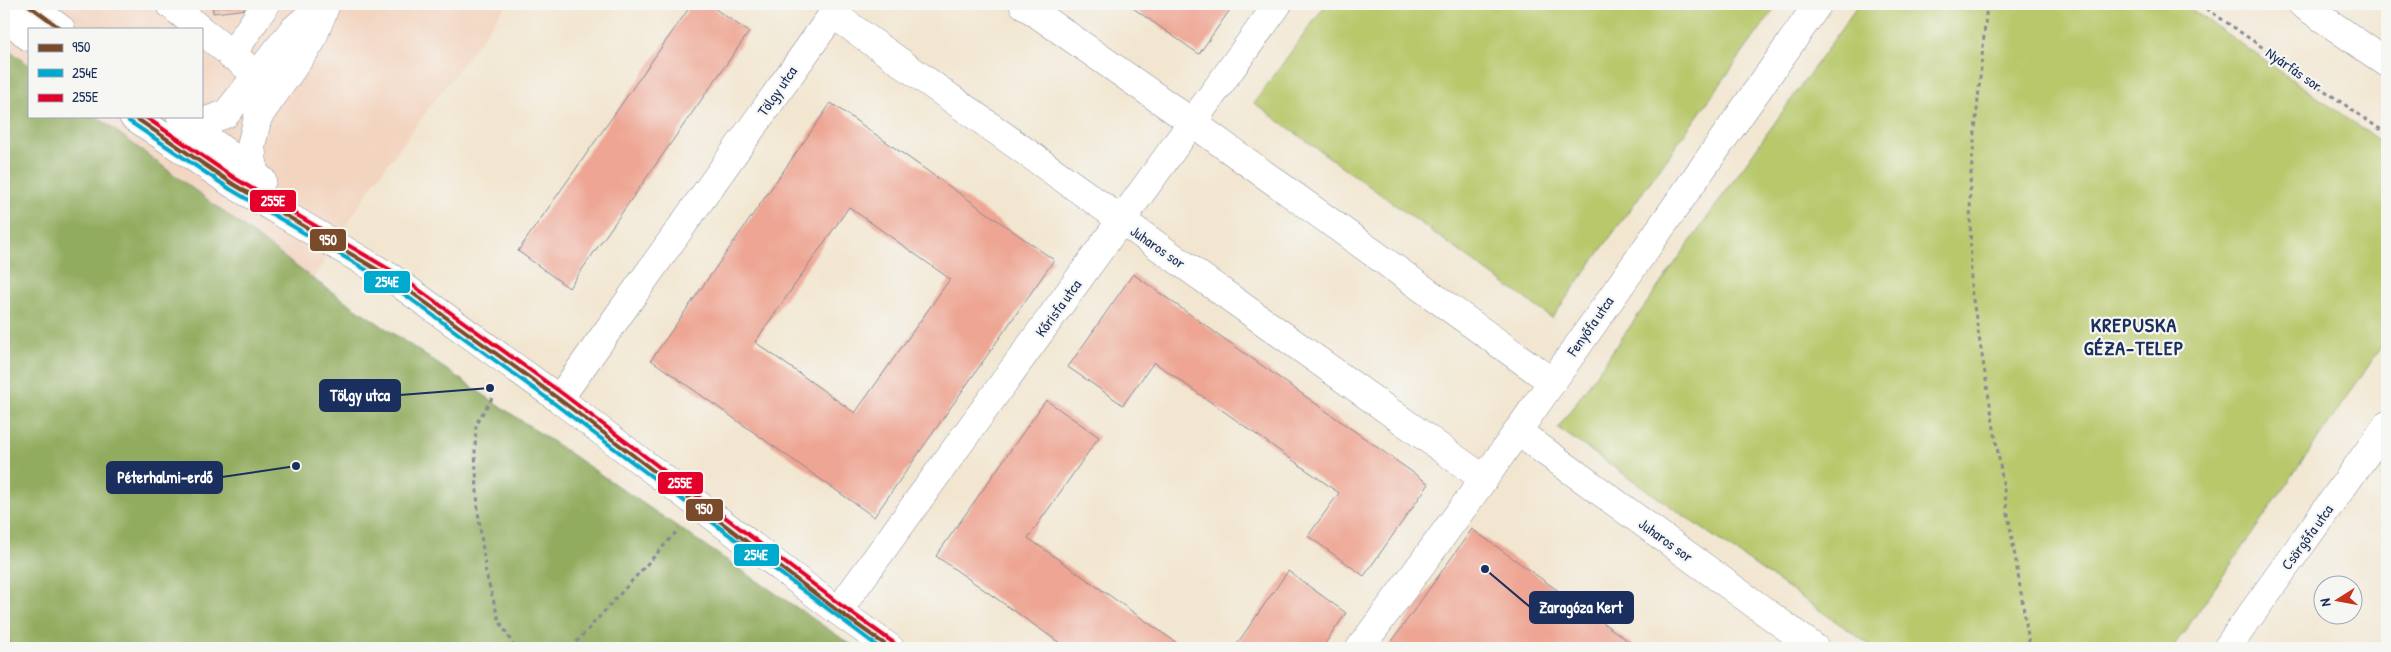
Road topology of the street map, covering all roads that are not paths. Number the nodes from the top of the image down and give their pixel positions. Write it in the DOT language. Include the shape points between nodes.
graph roads {
  1 [pos="28,4"];
  2 [pos="173,4"];
  3 [pos="266,4"];
  4 [pos="324,4"];
  5 [pos="1023,4"];
  6 [pos="1278,4"];
  7 [pos="1818,4"];
  8 [pos="2302,4"];
  9 [pos="836,9"];
  10 [pos="4,14"];
  11 [pos="60,28"];
  12 [pos="198,28"];
  13 [pos="202,32"];
  14 [pos="28,36"];
  15 [pos="231,56"];
  16 [pos="2387,63"];
  17 [pos="257,75"];
  18 [pos="136,118"];
  19 [pos="185,121"];
  20 [pos="1193,123"];
  21 [pos="254,171"];
  22 [pos="1121,221"];
  23 [pos="316,234"];
  24 [pos="1551,381"];
  25 [pos="559,399"];
  26 [pos="2387,425"];
  27 [pos="1517,431"];
  28 [pos="1484,478"];
  29 [pos="838,611"];
  30 [pos="890,648"];
  31 [pos="1360,648"];
  32 [pos="1815,648"];
  33 [pos="2227,648"];
  1 -- 11 [label="street"];
  2 -- 12 [label="street"];
  3 -- 15 [label="street"];
  4 -- 17 [label="street" via="293,30"];
  4 -- 21 [label="street" via="311,42 258,117 251,146"];
  5 -- 20 [label="street"];
  6 -- 20 [label="street, Kőrisfa utca"];
  7 -- 24 [label="street, Fenyőfa utca"];
  8 -- 16 [label="street"];
  9 -- 22 [label="street, Juharos sor"];
  9 -- 25 [label="street, Tölgy utca"];
  10 -- 14 [label="street"];
  13 -- 15 [label="street"];
  15 -- 17 [label="street"];
  17 -- 19 [label="street" via="226,114"];
  18 -- 23 [label="street" via="233,184"];
  19 -- 21 [label="street"];
  20 -- 22 [label="street, Kőrisfa utca"];
  20 -- 24 [label="street"];
  21 -- 23 [label="street"];
  22 -- 28 [label="street, Juharos sor"];
  22 -- 29 [label="street, Kőrisfa utca"];
  23 -- 25 [label="street" via="394,279"];
  24 -- 27 [label="street, Fenyőfa utca"];
  25 -- 29 [label="street"];
  26 -- 33 [label="street, Csörgőfa utca"];
  27 -- 28 [label="street, Fenyőfa utca"];
  27 -- 32 [label="street, Juharos sor"];
  28 -- 31 [label="street, Fenyőfa utca"];
  29 -- 30 [label="street"];
}
